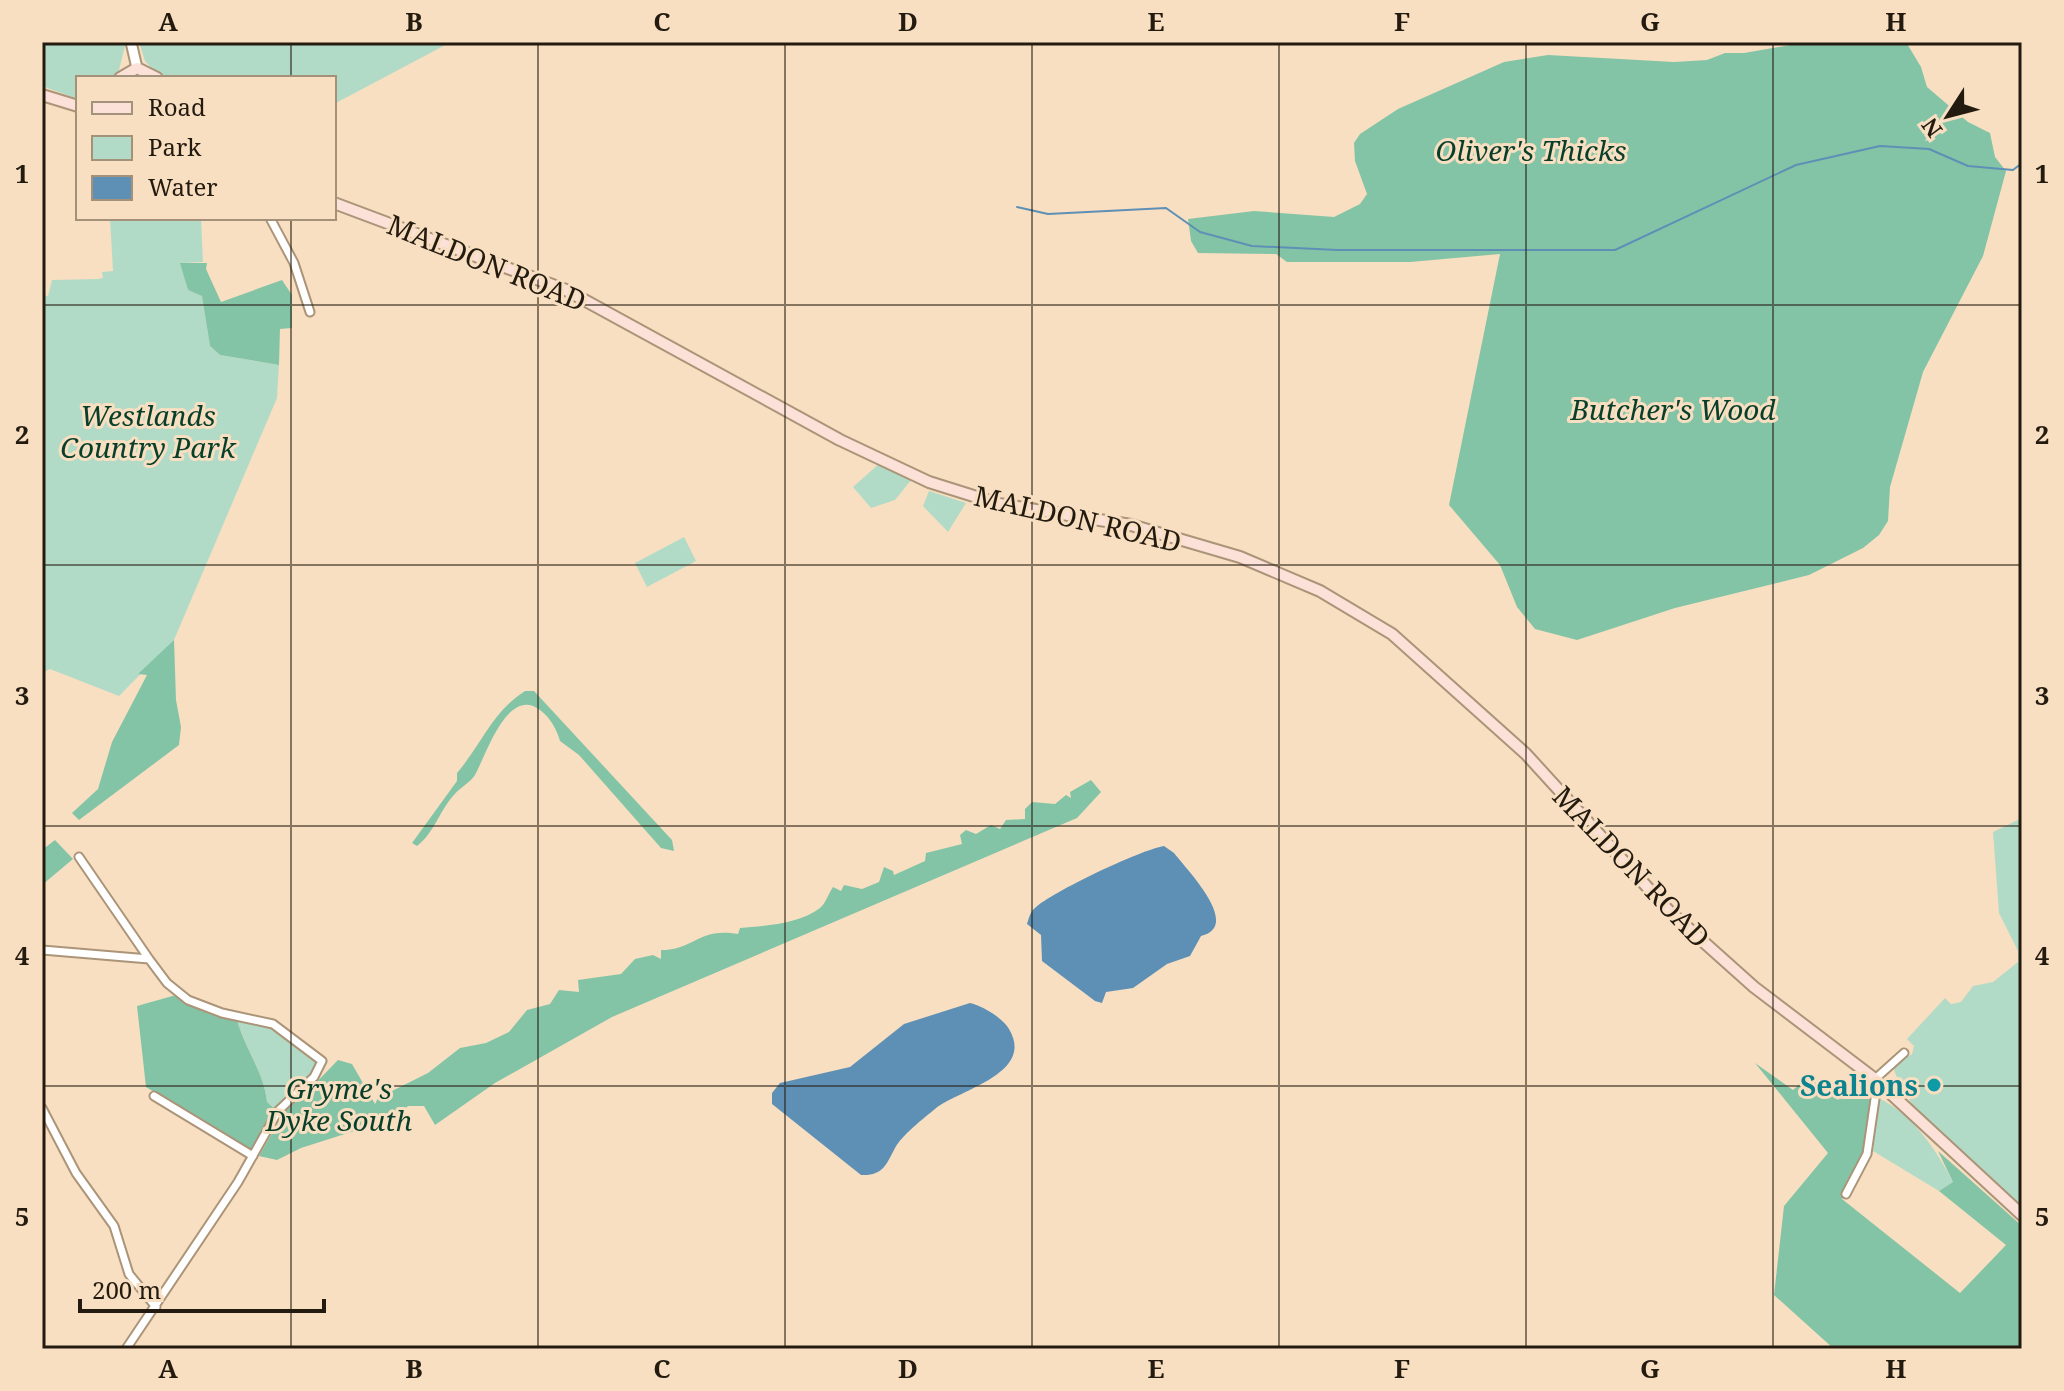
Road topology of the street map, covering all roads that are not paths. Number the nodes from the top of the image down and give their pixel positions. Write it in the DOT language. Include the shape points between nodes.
graph roads {
  1 [pos="132,45"];
  2 [pos="137,68"];
  3 [pos="123,75"];
  4 [pos="153,76"];
  5 [pos="42,95"];
  6 [pos="76,105"];
  7 [pos="336,204"];
  8 [pos="271,220"];
  9 [pos="310,312"];
  10 [pos="79,857"];
  11 [pos="42,950"];
  12 [pos="149,959"];
  13 [pos="1904,1053"];
  14 [pos="1878,1082"];
  15 [pos="154,1096"];
  16 [pos="43,1110"];
  17 [pos="253,1156"];
  18 [pos="1846,1194"];
  19 [pos="2022,1215"];
  20 [pos="156,1307"];
  21 [pos="126,1349"];
  1 -- 2 [label="street"];
  1 -- 3 [label="street"];
  2 -- 3 [label="main road"];
  2 -- 4 [label="main road"];
  5 -- 6 [label="main road"];
  7 -- 14 [label="main road, MALDON ROAD" via="566,290 840,440 929,482 999,504 1131,525 1240,557 1320,591 1392,634 1526,754 1669,911 1754,987"];
  8 -- 9 [label="street"];
  10 -- 12 [label="street"];
  11 -- 12 [label="street"];
  12 -- 17 [label="street" via="188,1000 273,1024 322,1061 314,1077 278,1111"];
  13 -- 14 [label="street"];
  14 -- 18 [label="street" via="1867,1154"];
  14 -- 19 [label="main road, MALDON ROAD"];
  15 -- 17 [label="street"];
  16 -- 20 [label="street" via="76,1173 114,1226 129,1274"];
  17 -- 20 [label="street"];
  20 -- 21 [label="street"];
}
